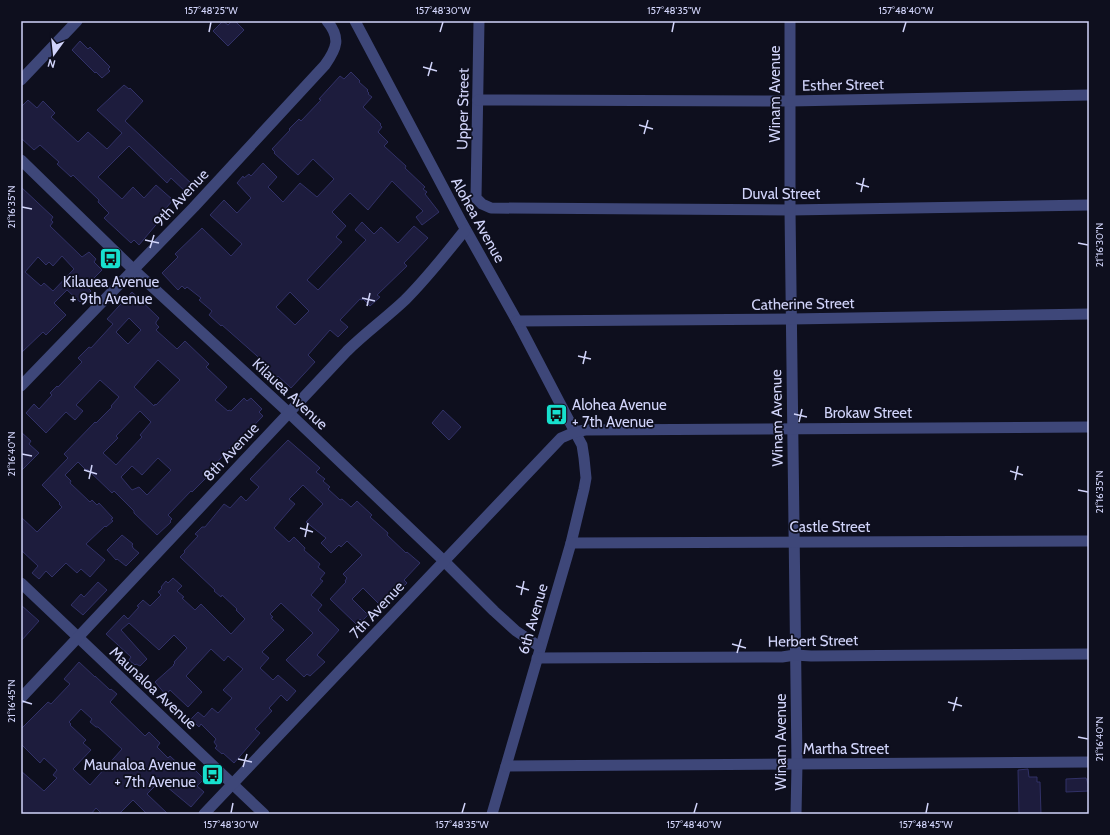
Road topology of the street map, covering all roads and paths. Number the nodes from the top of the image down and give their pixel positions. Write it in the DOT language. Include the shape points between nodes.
graph roads {
  1 [pos="77,21"];
  2 [pos="327,21"];
  3 [pos="355,21"];
  4 [pos="479,21"];
  5 [pos="790,21"];
  6 [pos="21,80"];
  7 [pos="1089,95"];
  8 [pos="478,100"];
  9 [pos="790,101"];
  10 [pos="21,160"];
  11 [pos="476,198"];
  12 [pos="1089,204"];
  13 [pos="790,210"];
  14 [pos="466,230"];
  15 [pos="134,270"];
  16 [pos="1089,314"];
  17 [pos="791,319"];
  18 [pos="517,321"];
  19 [pos="21,386"];
  20 [pos="289,413"];
  21 [pos="1089,427"];
  22 [pos="792,428"];
  23 [pos="575,432"];
  24 [pos="1089,541"];
  25 [pos="794,542"];
  26 [pos="571,543"];
  27 [pos="444,561"];
  28 [pos="21,583"];
  29 [pos="78,638"];
  30 [pos="539,652"];
  31 [pos="1089,654"];
  32 [pos="796,655"];
  33 [pos="21,698"];
  34 [pos="1089,762"];
  35 [pos="797,764"];
  36 [pos="506,766"];
  37 [pos="233,784"];
  38 [pos="204,814"];
  39 [pos="264,814"];
  40 [pos="492,814"];
  41 [pos="796,814"];
  1 -- 6 [label="street"];
  2 -- 15 [label="street, 9th Avenue" via="336,34 336,41 335,49 325,65"];
  3 -- 14 [label="street, Alohea Avenue"];
  4 -- 8 [label="street, Upper Street"];
  5 -- 9 [label="street, Winam Avenue"];
  7 -- 9 [label="street, Esther Street"];
  8 -- 9 [label="street, Esther Street"];
  8 -- 11 [label="street, Upper Street"];
  9 -- 13 [label="street, Winam Avenue"];
  10 -- 15 [label="street, Kilauea Avenue"];
  11 -- 13 [label="street, Duval Street" via="491,208"];
  12 -- 13 [label="street, Duval Street"];
  13 -- 17 [label="street, Winam Avenue"];
  14 -- 18 [label="street, Alohea Avenue"];
  14 -- 20 [label="street, 8th Avenue" via="418,286 351,346"];
  15 -- 19 [label="street, 9th Avenue"];
  15 -- 20 [label="street, Kilauea Avenue"];
  16 -- 17 [label="street, Catherine Street"];
  17 -- 18 [label="street, Catherine Street"];
  17 -- 22 [label="street, Winam Avenue"];
  18 -- 23 [label="street, Alohea Avenue"];
  20 -- 27 [label="street, Kilauea Avenue"];
  20 -- 29 [label="street, 8th Avenue"];
  21 -- 22 [label="street, Brokaw Street"];
  22 -- 23 [label="street, Brokaw Street"];
  22 -- 25 [label="street, Winam Avenue"];
  23 -- 26 [label="street, 6th Avenue" via="582,446 586,478"];
  23 -- 27 [label="street, 7th Avenue" via="561,438"];
  24 -- 25 [label="street, Castle Street"];
  25 -- 26 [label="street, Castle Street"];
  25 -- 32 [label="street, Winam Avenue"];
  26 -- 30 [label="street, 6th Avenue"];
  27 -- 30 [label="street, Kilauea Avenue"];
  27 -- 37 [label="street, 7th Avenue"];
  28 -- 29 [label="street, Maunaloa Avenue"];
  29 -- 33 [label="street, 8th Avenue"];
  29 -- 37 [label="street, Maunaloa Avenue"];
  30 -- 32 [label="street, Herbert Street" via="782,657"];
  30 -- 36 [label="street, 6th Avenue"];
  31 -- 32 [label="street, Herbert Street"];
  32 -- 35 [label="street, Winam Avenue"];
  34 -- 35 [label="street, Martha Street"];
  35 -- 36 [label="street, Martha Street"];
  35 -- 41 [label="street, Winam Avenue"];
  36 -- 40 [label="street, 6th Avenue"];
  37 -- 38 [label="street, 7th Avenue"];
  37 -- 39 [label="street, Maunaloa Avenue"];
}
